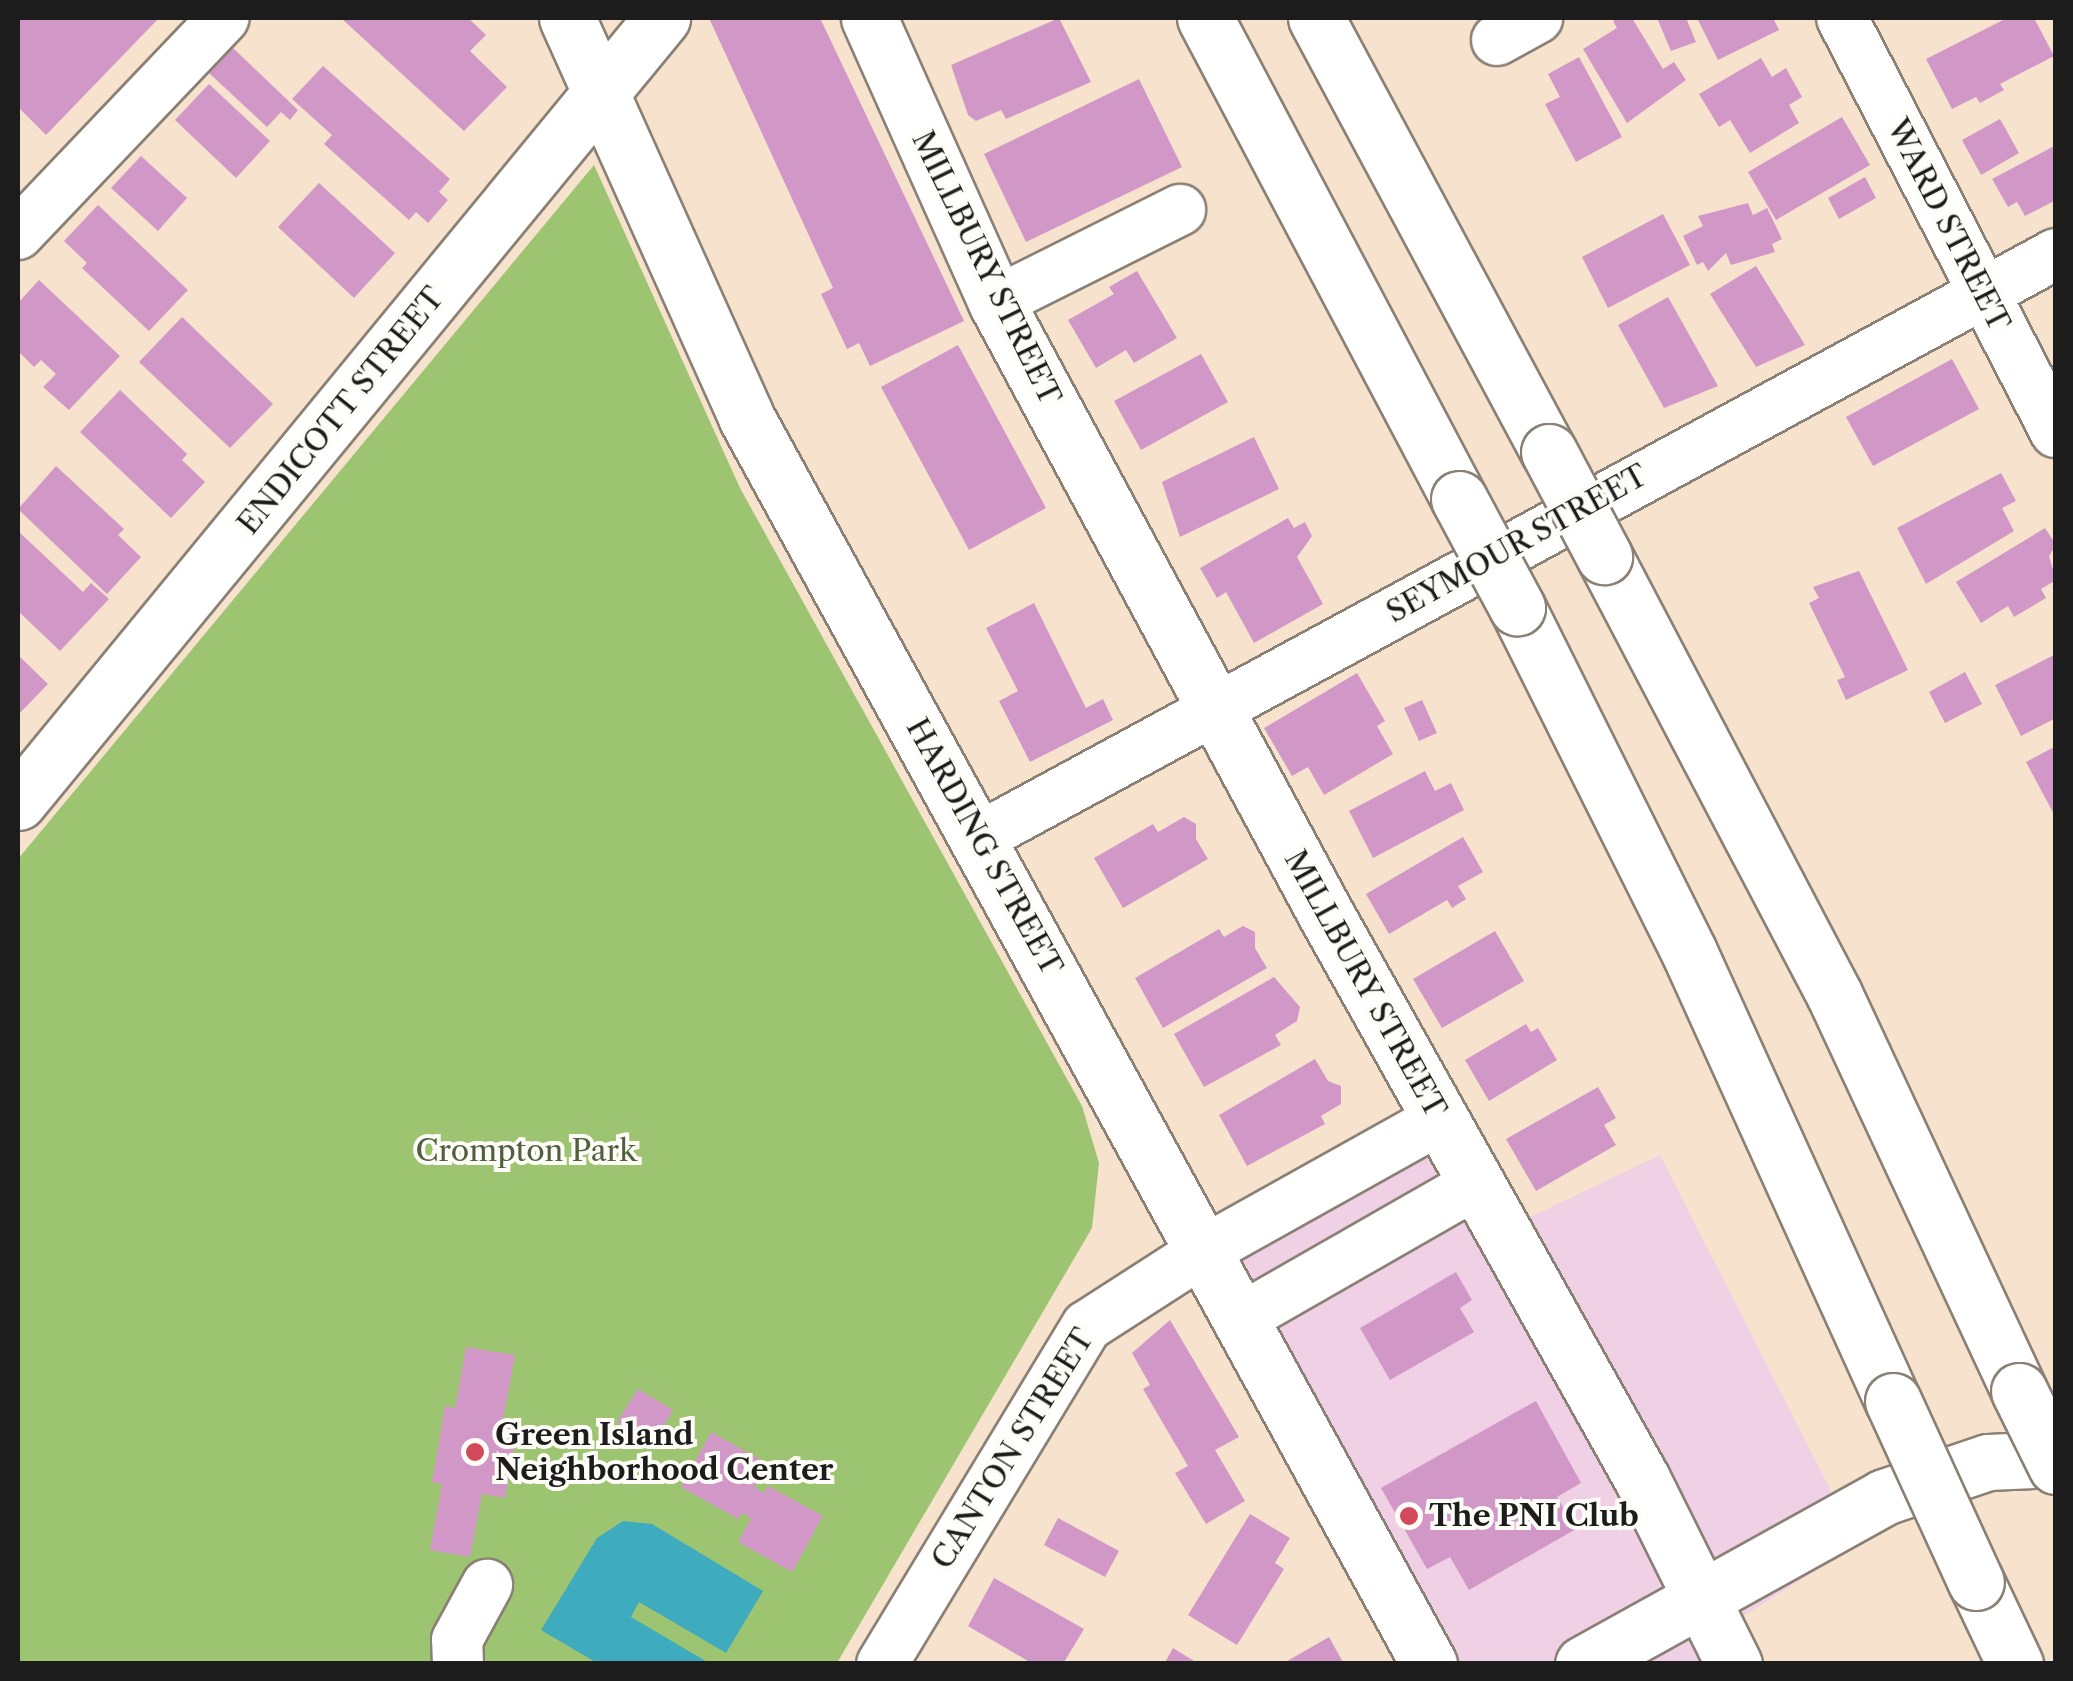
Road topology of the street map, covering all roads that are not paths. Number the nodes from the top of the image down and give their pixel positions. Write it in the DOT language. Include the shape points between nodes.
graph roads {
  1 [pos="224,18"];
  2 [pos="567,18"];
  3 [pos="662,18"];
  4 [pos="870,18"];
  5 [pos="1206,18"];
  6 [pos="1316,18"];
  7 [pos="1842,18"];
  8 [pos="601,92"];
  9 [pos="1180,210"];
  10 [pos="18,234"];
  11 [pos="2056,254"];
  12 [pos="1981,292"];
  13 [pos="996,302"];
  14 [pos="2056,432"];
  15 [pos="1214,709"];
  16 [pos="18,802"];
  17 [pos="980,837"];
  18 [pos="1440,1119"];
  19 [pos="1476,1184"];
  20 [pos="1202,1252"];
  21 [pos="1240,1320"];
  22 [pos="2056,1462"];
  23 [pos="1976,1582"];
  24 [pos="487,1585"];
  25 [pos="1702,1598"];
  26 [pos="458,1664"];
  27 [pos="882,1664"];
  28 [pos="1428,1664"];
  29 [pos="1583,1664"];
  30 [pos="1734,1664"];
  31 [pos="2004,1664"];
  32 [pos="2016,1664"];
  1 -- 10 [label="street"];
  2 -- 8 [label="main road, HARDING STREET"];
  3 -- 8 [label="main road, ENDICOTT STREET"];
  4 -- 13 [label="main road, MILLBURY STREET"];
  5 -- 23 [label="main road, bridge" via="1517,607 1690,952"];
  6 -- 22 [label="main road, bridge" via="1834,994"];
  7 -- 12 [label="street, WARD STREET"];
  8 -- 16 [label="main road, ENDICOTT STREET"];
  8 -- 17 [label="main road, HARDING STREET" via="746,417"];
  9 -- 13 [label="street"];
  11 -- 12 [label="street, SEYMOUR STREET"];
  12 -- 14 [label="street, WARD STREET"];
  12 -- 15 [label="street, SEYMOUR STREET"];
  13 -- 15 [label="main road, MILLBURY STREET"];
  15 -- 17 [label="street, SEYMOUR STREET"];
  15 -- 18 [label="main road, MILLBURY STREET"];
  17 -- 20 [label="main road, HARDING STREET"];
  18 -- 19 [label="main road, MILLBURY STREET"];
  18 -- 20 [label="street, CANTON STREET"];
  19 -- 21 [label="street"];
  19 -- 25 [label="main road, MILLBURY STREET"];
  20 -- 21 [label="main road, HARDING STREET"];
  20 -- 27 [label="street, CANTON STREET" via="1087,1326"];
  21 -- 28 [label="main road, HARDING STREET"];
  22 -- 25 [label="main road" via="1988,1462 1943,1473 1884,1497"];
  23 -- 31 [label="main road"];
  23 -- 32 [label="main road"];
  24 -- 26 [label="street" via="458,1640"];
  25 -- 29 [label="main road"];
  25 -- 30 [label="main road, MILLBURY STREET"];
}
